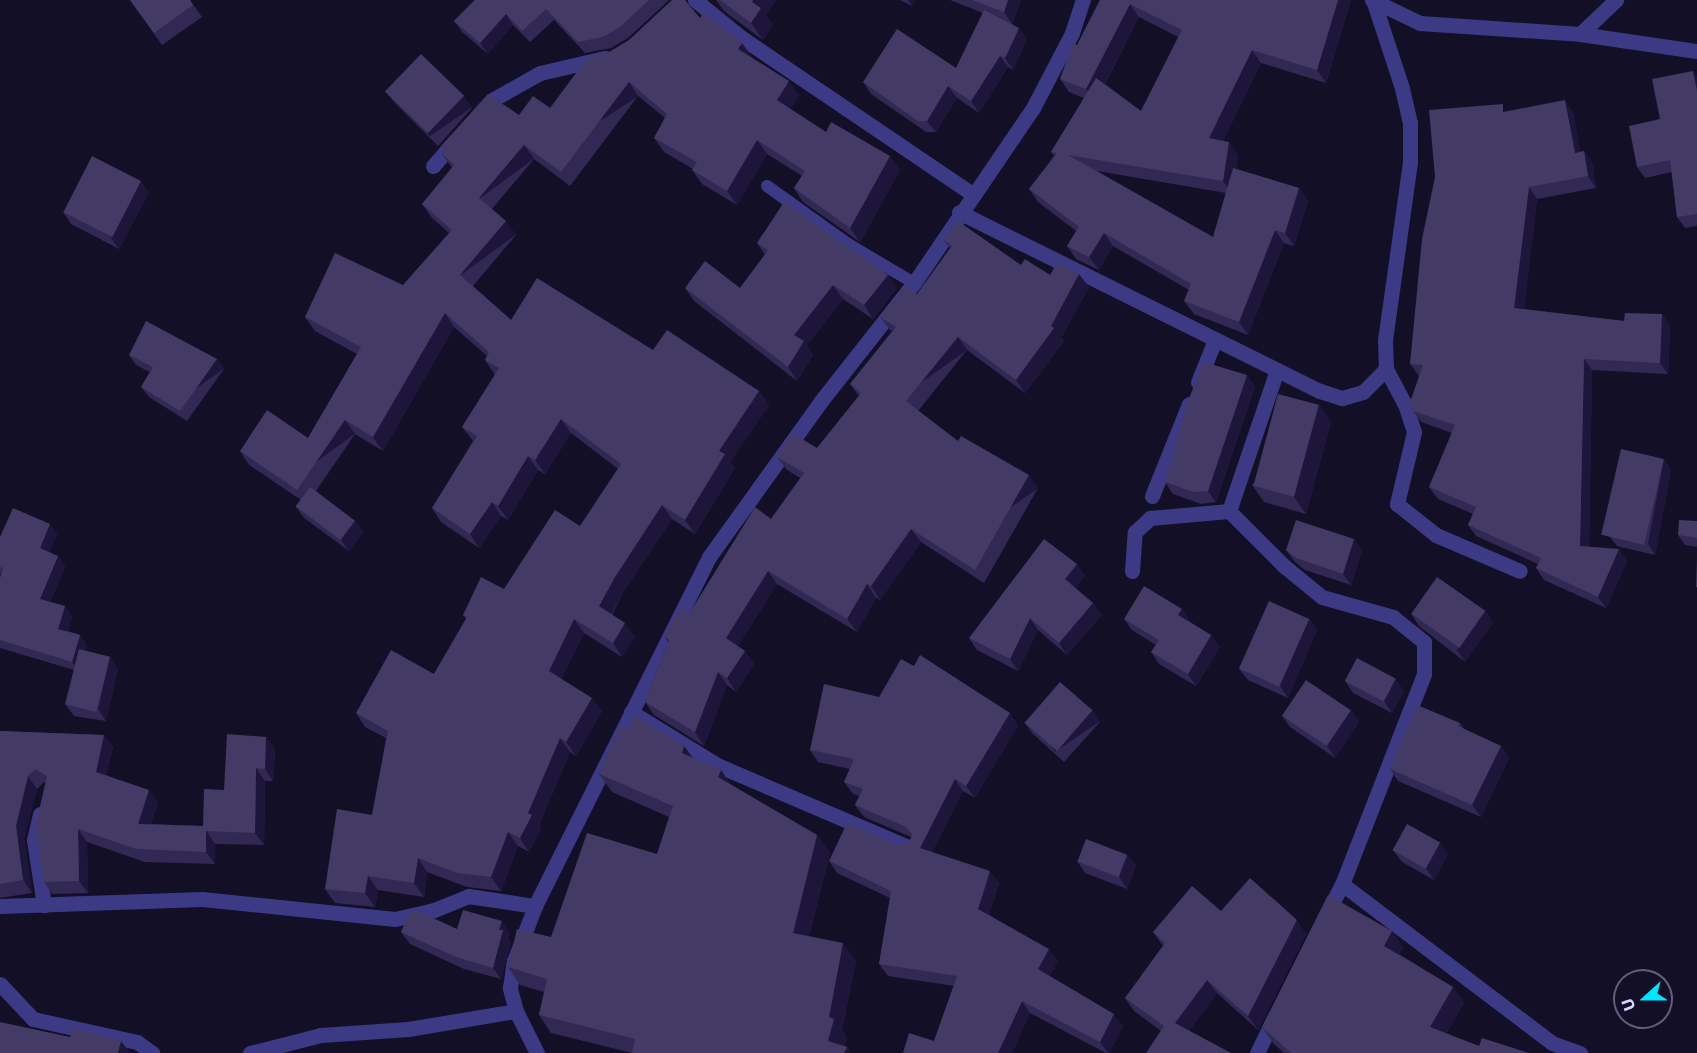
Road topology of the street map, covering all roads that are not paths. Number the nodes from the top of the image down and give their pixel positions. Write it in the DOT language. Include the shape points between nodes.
graph roads {
  1 [pos="695,0"];
  2 [pos="1083,0"];
  3 [pos="1616,0"];
  4 [pos="1373,1"];
  5 [pos="1580,34"];
  6 [pos="624,51"];
  7 [pos="1697,51"];
  8 [pos="433,166"];
  9 [pos="767,186"];
  10 [pos="972,194"];
  11 [pos="959,212"];
  12 [pos="914,283"];
  13 [pos="1215,340"];
  14 [pos="1386,369"];
  15 [pos="1277,370"];
  16 [pos="1152,496"];
  17 [pos="1229,512"];
  18 [pos="1132,571"];
  19 [pos="1520,571"];
  20 [pos="631,712"];
  21 [pos="43,801"];
  22 [pos="910,848"];
  23 [pos="1342,884"];
  24 [pos="44,905"];
  25 [pos="0,906"];
  26 [pos="535,906"];
  27 [pos="1315,937"];
  28 [pos="0,984"];
  29 [pos="1283,1000"];
  30 [pos="516,1011"];
  31 [pos="153,1053"];
  32 [pos="250,1053"];
  33 [pos="537,1053"];
  34 [pos="1257,1053"];
  35 [pos="1580,1053"];
  1 -- 10 [label="street" via="742,38"];
  2 -- 10 [label="street" via="1072,33 1033,108"];
  3 -- 5 [label="street"];
  4 -- 5 [label="street" via="1420,23"];
  4 -- 14 [label="street" via="1410,123 1410,162 1385,340"];
  5 -- 7 [label="street"];
  6 -- 8 [label="street" via="614,57 540,73 518,83 492,100"];
  9 -- 12 [label="lane" via="848,244"];
  10 -- 11 [label="street"];
  11 -- 12 [label="street"];
  11 -- 13 [label="street"];
  12 -- 20 [label="street" via="821,401 709,557"];
  13 -- 15 [label="street"];
  13 -- 16 [label="street"];
  14 -- 15 [label="street" via="1363,392 1342,398"];
  14 -- 19 [label="street" via="1406,404 1414,432 1397,504 1436,535"];
  15 -- 17 [label="street"];
  17 -- 18 [label="street" via="1150,518 1135,532"];
  17 -- 23 [label="street" via="1322,597 1393,617 1424,642 1424,674"];
  20 -- 22 [label="street" via="717,765"];
  20 -- 26 [label="street"];
  21 -- 24 [label="street" via="34,840"];
  23 -- 27 [label="street"];
  23 -- 35 [label="street" via="1552,1043"];
  24 -- 25 [label="street"];
  24 -- 26 [label="street" via="202,899 395,919 434,910 468,896"];
  26 -- 30 [label="street" via="514,961 510,988"];
  28 -- 31 [label="street" via="33,1019 137,1042"];
  29 -- 34 [label="street"];
  30 -- 32 [label="street" via="408,1029 321,1035"];
  30 -- 33 [label="street"];
}
